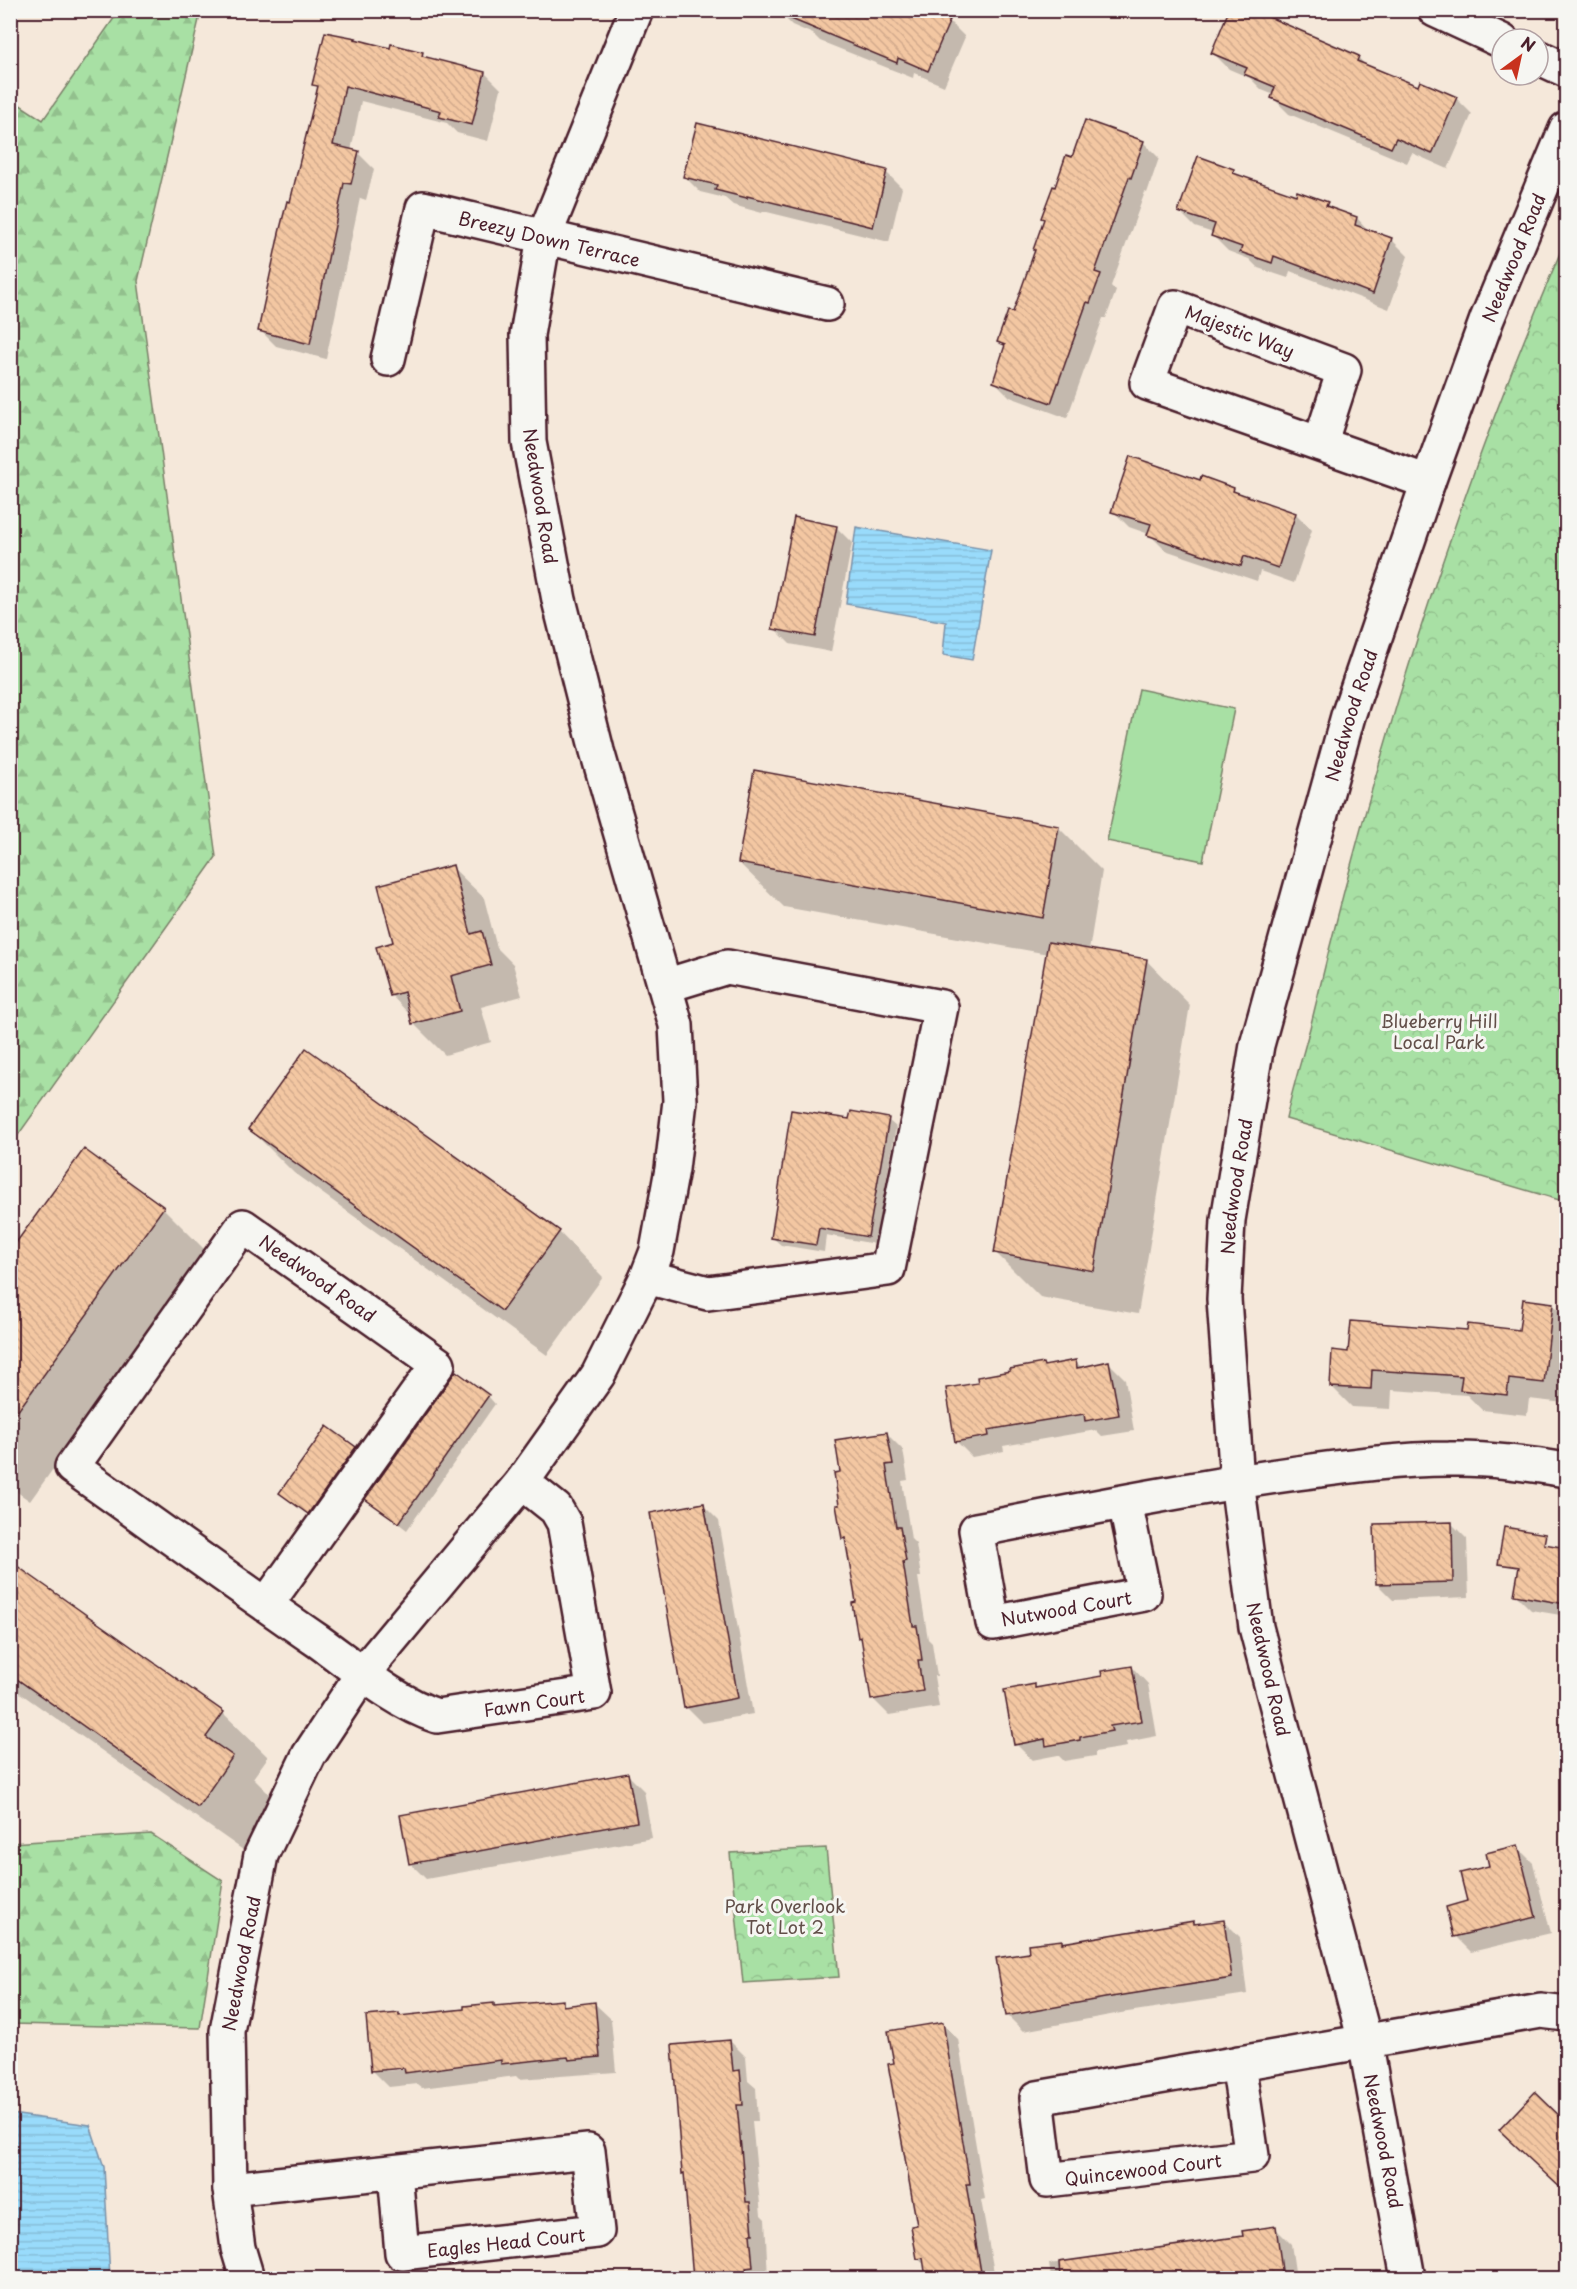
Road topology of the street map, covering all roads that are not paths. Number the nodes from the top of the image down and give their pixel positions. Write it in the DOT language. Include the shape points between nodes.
graph roads {
  1 [pos="636,10"];
  2 [pos="1456,15"];
  3 [pos="1490,33"];
  4 [pos="1550,62"];
  5 [pos="1566,69"];
  6 [pos="1566,129"];
  7 [pos="544,237"];
  8 [pos="827,304"];
  9 [pos="388,359"];
  10 [pos="1320,444"];
  11 [pos="1428,482"];
  12 [pos="664,986"];
  13 [pos="647,1277"];
  14 [pos="1566,1470"];
  15 [pos="1237,1481"];
  16 [pos="522,1482"];
  17 [pos="1125,1502"];
  18 [pos="266,1605"];
  19 [pos="363,1673"];
  20 [pos="1566,2014"];
  21 [pos="1365,2041"];
  22 [pos="1238,2063"];
  23 [pos="395,2172"];
  24 [pos="230,2189"];
  25 [pos="248,2278"];
  26 [pos="1408,2278"];
  1 -- 7 [label="street, Needwood Road"];
  2 -- 3 [label="street"];
  4 -- 5 [label="street"];
  6 -- 11 [label="street, Needwood Road" via="1487,319"];
  7 -- 8 [label="street, Breezy Down Terrace"];
  7 -- 9 [label="street, Breezy Down Terrace" via="423,207"];
  7 -- 12 [label="street, Needwood Road" via="527,335 529,442 559,600 597,752"];
  10 -- 10 [label="street, Majestic Way" via="1147,383 1175,307 1344,370"];
  10 -- 11 [label="street, Majestic Way"];
  11 -- 15 [label="street, Needwood Road" via="1348,716 1257,1046 1228,1220 1224,1299"];
  12 -- 13 [label="street, Needwood Road" via="676,1025 680,1101 657,1251"];
  12 -- 13 [label="street" via="727,967 941,1007 888,1269 708,1293"];
  13 -- 16 [label="street, Needwood Road" via="598,1375"];
  14 -- 15 [label="street, Nutwood Court" via="1449,1459 1348,1466"];
  15 -- 17 [label="street, Nutwood Court"];
  15 -- 21 [label="street, Needwood Road" via="1256,1627"];
  16 -- 19 [label="street, Needwood Road"];
  16 -- 19 [label="street, Fawn Court" via="556,1509 564,1523 594,1694 436,1716 418,1710"];
  17 -- 17 [label="street, Nutwood Court" via="1144,1594 993,1623 976,1530"];
  18 -- 18 [label="street, Needwood Road" via="72,1467 243,1226 438,1364"];
  18 -- 19 [label="street, Needwood Road"];
  19 -- 24 [label="street, Needwood Road" via="309,1755 261,1855 227,2031"];
  20 -- 21 [label="street, Quincewood Court" via="1541,2011"];
  21 -- 22 [label="street, Quincewood Court"];
  21 -- 26 [label="street, Needwood Road"];
  22 -- 22 [label="street, Quincewood Court" via="1252,2156 1047,2180 1037,2098"];
  23 -- 23 [label="street, Eagles Head Court" via="588,2151 597,2232 402,2253"];
  23 -- 24 [label="street, Eagles Head Court"];
  24 -- 25 [label="street, Needwood Road" via="238,2248"];
}
